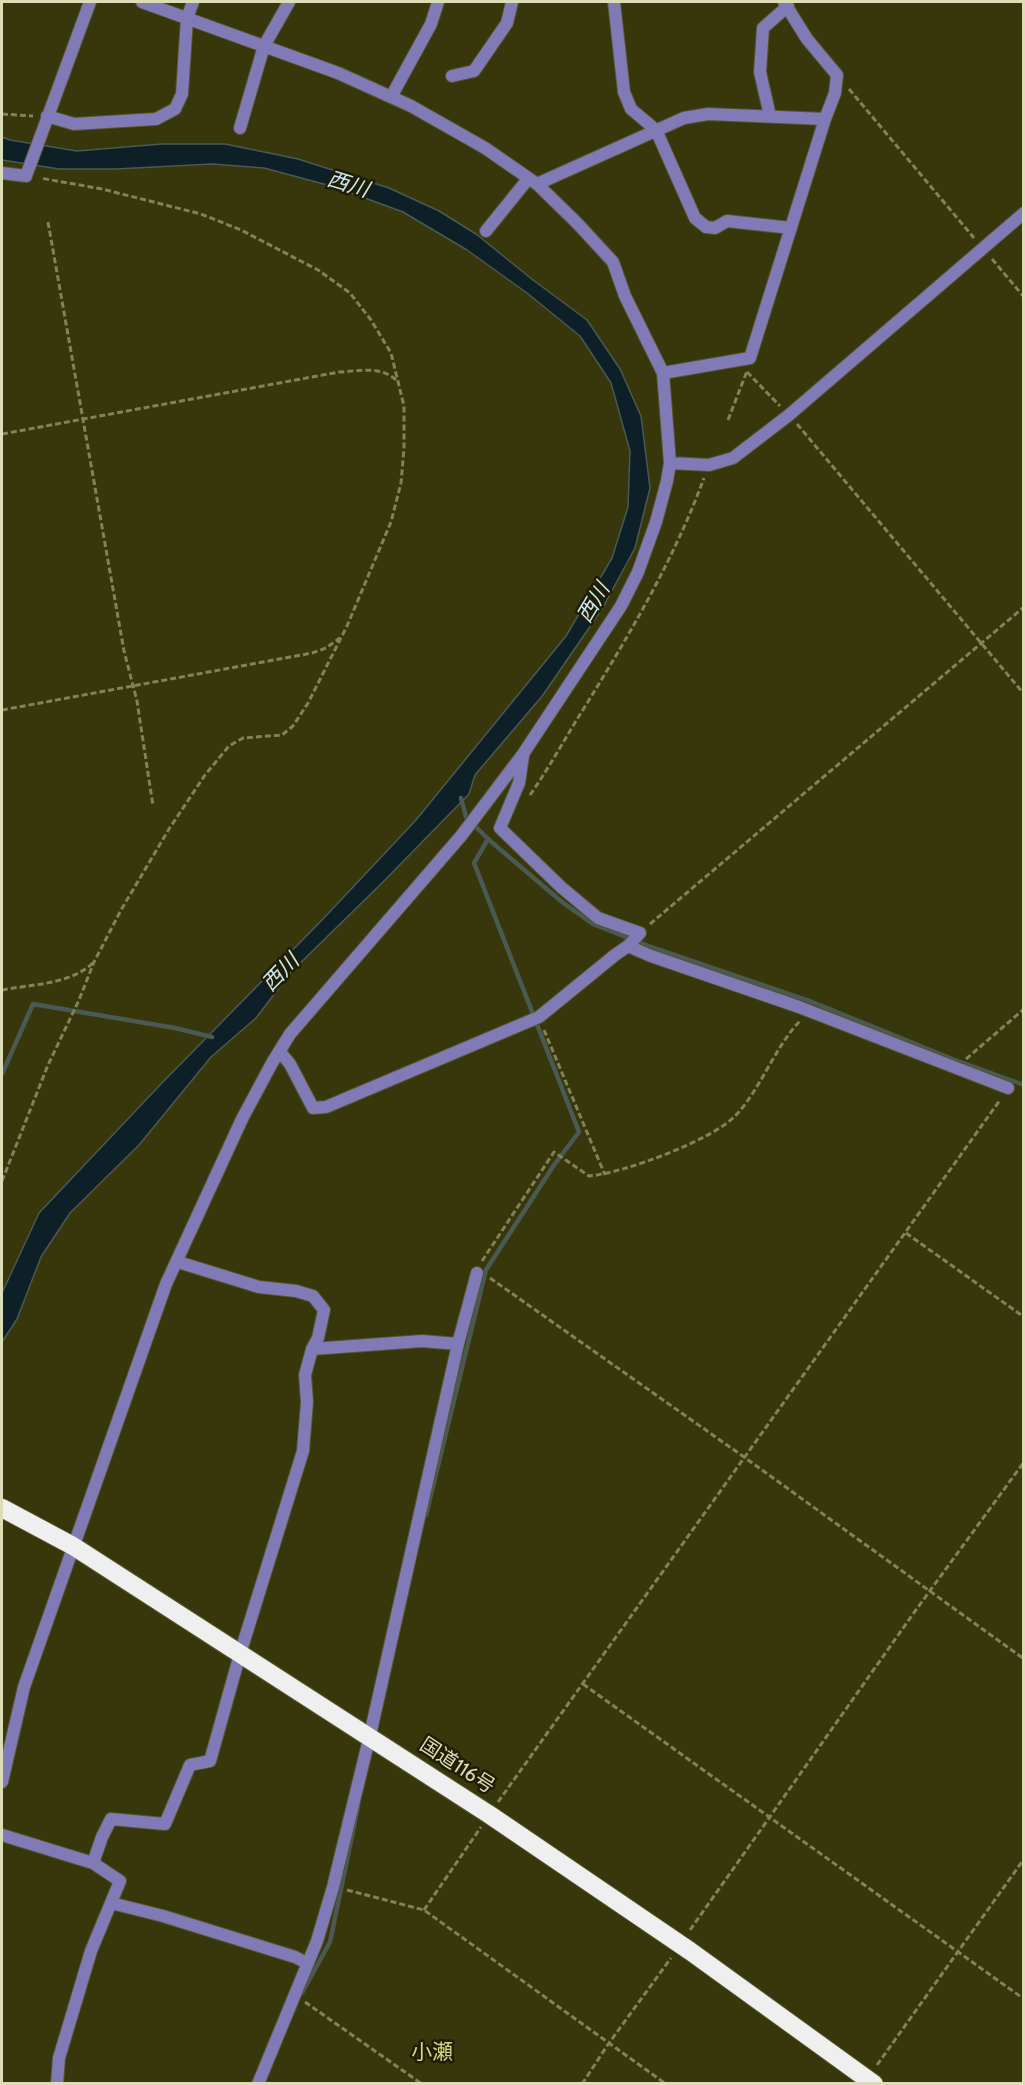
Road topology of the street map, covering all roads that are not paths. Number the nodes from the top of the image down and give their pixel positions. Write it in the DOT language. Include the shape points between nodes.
graph roads {
  1 [pos="90,2"];
  2 [pos="142,2"];
  3 [pos="193,2"];
  4 [pos="289,2"];
  5 [pos="438,2"];
  6 [pos="512,2"];
  7 [pos="614,2"];
  8 [pos="786,4"];
  9 [pos="187,18"];
  10 [pos="264,46"];
  11 [pos="452,76"];
  12 [pos="391,96"];
  13 [pos="770,116"];
  14 [pos="825,119"];
  15 [pos="45,122"];
  16 [pos="240,128"];
  17 [pos="656,130"];
  18 [pos="2,173"];
  19 [pos="533,181"];
  20 [pos="1023,213"];
  21 [pos="791,228"];
  22 [pos="486,231"];
  23 [pos="663,373"];
  24 [pos="670,463"];
  25 [pos="523,754"];
  26 [pos="628,946"];
  27 [pos="280,1052"];
  28 [pos="1008,1088"];
  29 [pos="178,1262"];
  30 [pos="477,1273"];
  31 [pos="458,1344"];
  32 [pos="312,1349"];
  33 [pos="2,1508"];
  34 [pos="73,1546"];
  35 [pos="240,1654"];
  36 [pos="370,1736"];
  37 [pos="2,1782"];
  38 [pos="2,1835"];
  39 [pos="93,1863"];
  40 [pos="111,1902"];
  41 [pos="307,1963"];
  42 [pos="871,2081"];
  43 [pos="57,2084"];
  44 [pos="258,2084"];
  1 -- 15 [label="street"];
  2 -- 9 [label="street"];
  3 -- 9 [label="street"];
  4 -- 10 [label="street"];
  5 -- 12 [label="street" via="431,24"];
  6 -- 11 [label="street" via="507,23 474,71"];
  7 -- 17 [label="street" via="624,92 631,109"];
  8 -- 13 [label="street" via="763,28 760,72"];
  8 -- 14 [label="street" via="807,39 837,75"];
  9 -- 10 [label="street"];
  9 -- 15 [label="street" via="182,94 175,109 156,119"];
  10 -- 12 [label="street"];
  10 -- 16 [label="street"];
  12 -- 19 [label="street" via="485,148"];
  13 -- 14 [label="street"];
  13 -- 17 [label="street" via="708,114 684,118"];
  14 -- 21 [label="street"];
  15 -- 18 [label="street" via="27,171"];
  17 -- 19 [label="street"];
  17 -- 21 [label="street" via="695,218 706,227 715,228 727,221"];
  19 -- 22 [label="street"];
  19 -- 23 [label="street" via="613,262 625,296"];
  20 -- 24 [label="street" via="789,415 733,458 709,465"];
  21 -- 23 [label="street" via="750,358"];
  23 -- 24 [label="street"];
  24 -- 25 [label="street" via="656,522 621,606"];
  25 -- 26 [label="street" via="519,783 500,828 598,918 640,933"];
  25 -- 27 [label="street" via="461,836"];
  26 -- 27 [label="street" via="539,1017 326,1107 313,1108"];
  26 -- 28 [label="street"];
  27 -- 29 [label="street" via="242,1119"];
  29 -- 32 [label="street" via="259,1287 314,1296 324,1311"];
  29 -- 34 [label="street" via="166,1284"];
  30 -- 31 [label="street"];
  31 -- 32 [label="street" via="422,1341"];
  31 -- 36 [label="street"];
  32 -- 35 [label="street" via="305,1375 303,1451"];
  33 -- 34 [label="highway, 国道116号"];
  34 -- 35 [label="highway, 国道116号"];
  34 -- 37 [label="street" via="24,1687"];
  35 -- 36 [label="highway, 国道116号"];
  35 -- 39 [label="street" via="210,1761 190,1765 165,1824 111,1820"];
  36 -- 41 [label="street" via="333,1887"];
  36 -- 42 [label="highway, 国道116号" via="680,1944"];
  38 -- 39 [label="street"];
  39 -- 40 [label="street" via="120,1881"];
  40 -- 41 [label="street"];
  40 -- 43 [label="street" via="91,1951 62,2047"];
  41 -- 44 [label="street"];
}
